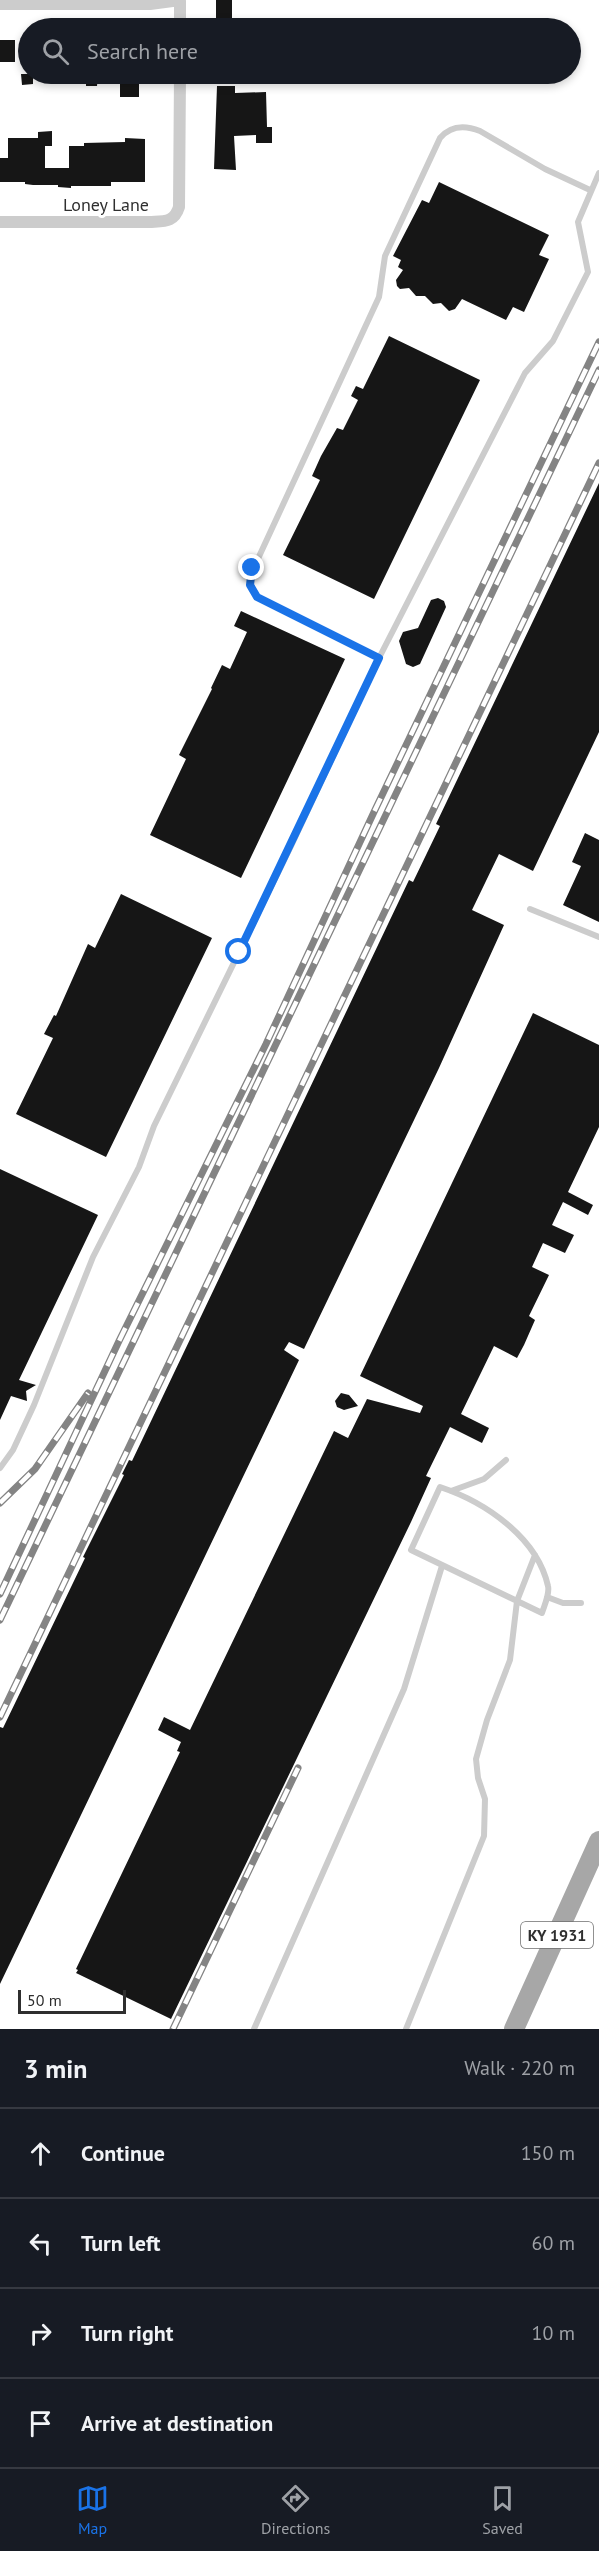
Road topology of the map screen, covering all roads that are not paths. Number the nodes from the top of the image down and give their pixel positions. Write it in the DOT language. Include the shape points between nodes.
graph roads {
  1 [pos="180,0"];
  2 [pos="0,4"];
  3 [pos="180,18"];
  4 [pos="180,84"];
  5 [pos="599,174"];
  6 [pos="590,190"];
  7 [pos="0,222"];
  8 [pos="379,658"];
  9 [pos="530,909"];
  10 [pos="599,937"];
  11 [pos="506,1460"];
  12 [pos="0,1468"];
  13 [pos="451,1491"];
  14 [pos="535,1556"];
  15 [pos="442,1566"];
  16 [pos="547,1597"];
  17 [pos="516,1601"];
  18 [pos="581,1603"];
  19 [pos="599,1841"];
  20 [pos="254,2029"];
  21 [pos="406,2029"];
  22 [pos="514,2029"];
  1 -- 2 [label="street" via="150,4"];
  1 -- 3 [label="street"];
  4 -- 7 [label="street, Loney Lane" via="180,207 175,217 149,222"];
  5 -- 6 [label="lane"];
  6 -- 8 [label="lane" via="578,222 588,272 553,341 525,373"];
  6 -- 8 [label="lane" via="545,169 480,130 461,126 440,138 385,255 379,297 252,568 250,585 257,597"];
  8 -- 12 [label="lane" via="154,1126 139,1167 93,1257 34,1405"];
  9 -- 10 [label="lane"];
  11 -- 13 [label="lane" via="484,1479"];
  13 -- 14 [label="lane" via="507,1524"];
  13 -- 15 [label="lane" via="440,1487 411,1550"];
  14 -- 16 [label="lane" via="549,1589"];
  14 -- 17 [label="lane"];
  15 -- 17 [label="lane"];
  15 -- 20 [label="lane" via="404,1689"];
  16 -- 17 [label="lane" via="542,1613"];
  16 -- 18 [label="lane" via="563,1603"];
  17 -- 21 [label="lane" via="510,1660 476,1759 485,1799 484,1836"];
  19 -- 22 [label="main road, KY 1931"];
}
